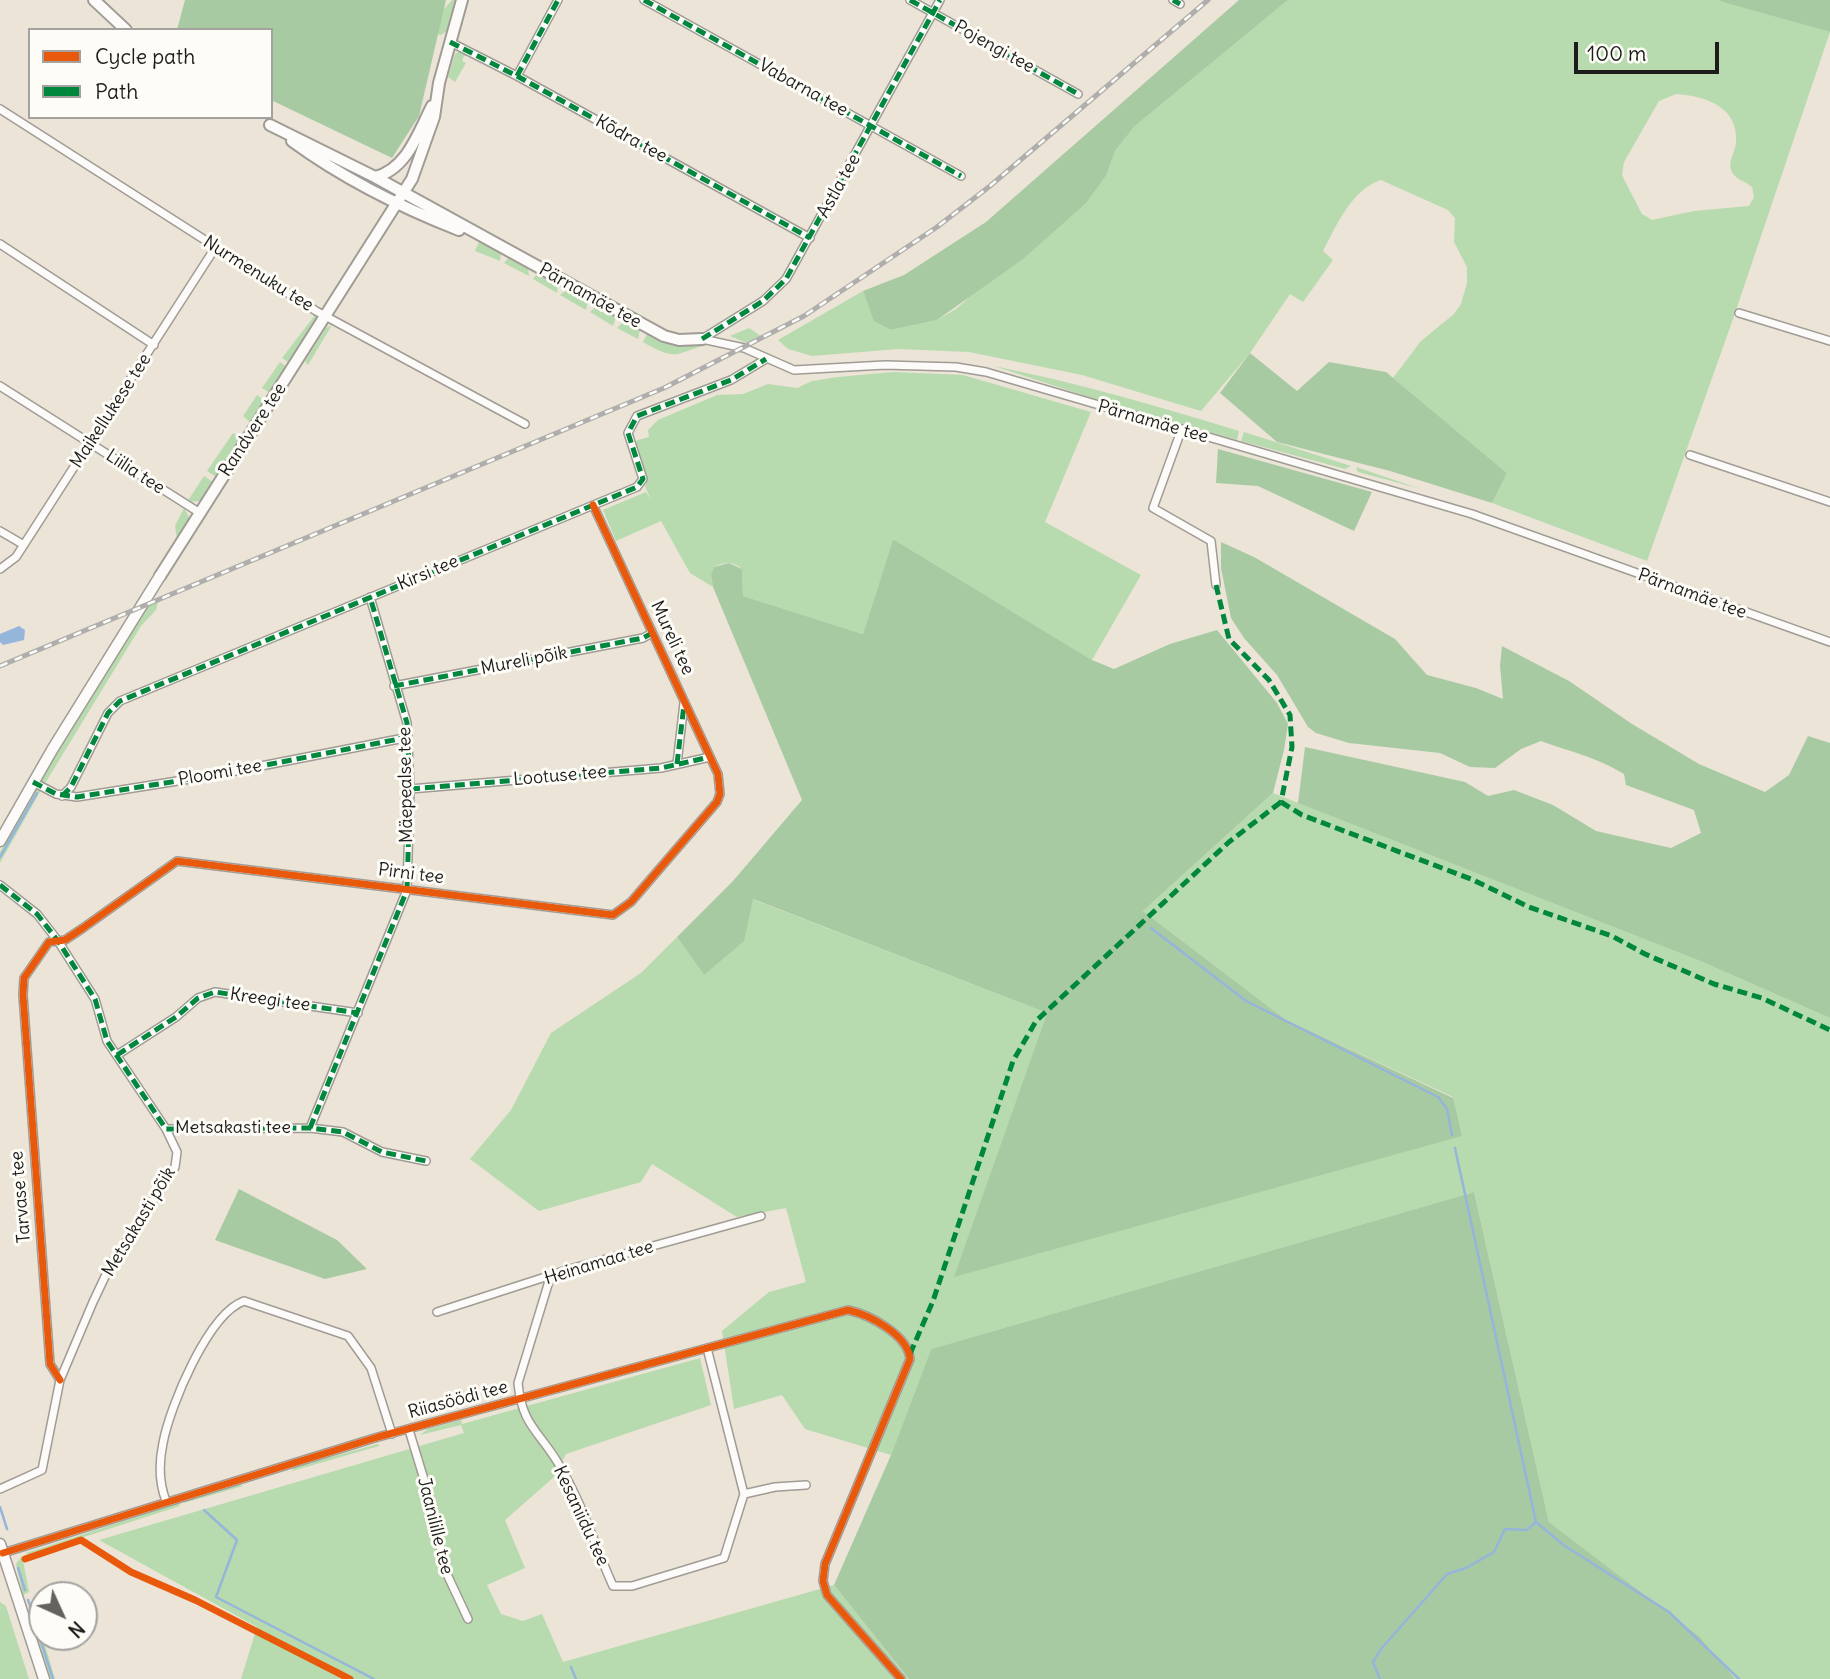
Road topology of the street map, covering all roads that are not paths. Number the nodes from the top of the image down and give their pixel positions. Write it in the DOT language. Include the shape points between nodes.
graph roads {
  1 [pos="94,0"];
  2 [pos="461,0"];
  3 [pos="558,0"];
  4 [pos="644,0"];
  5 [pos="911,0"];
  6 [pos="940,0"];
  7 [pos="933,12"];
  8 [pos="124,28"];
  9 [pos="450,42"];
  10 [pos="517,76"];
  11 [pos="1078,94"];
  12 [pos="434,101"];
  13 [pos="2,113"];
  14 [pos="261,119"];
  15 [pos="270,125"];
  16 [pos="871,126"];
  17 [pos="961,176"];
  18 [pos="375,177"];
  19 [pos="404,193"];
  20 [pos="398,205"];
  21 [pos="480,237"];
  22 [pos="810,238"];
  23 [pos="0,244"];
  24 [pos="215,247"];
  25 [pos="1739,313"];
  26 [pos="326,316"];
  27 [pos="702,339"];
  28 [pos="1830,341"];
  29 [pos="154,345"];
  30 [pos="766,359"];
  31 [pos="0,386"];
  32 [pos="525,424"];
  33 [pos="1181,431"];
  34 [pos="90,443"];
  35 [pos="1690,455"];
  36 [pos="1830,502"];
  37 [pos="593,505"];
  38 [pos="200,513"];
  39 [pos="0,531"];
  40 [pos="24,545"];
  41 [pos="0,569"];
  42 [pos="160,576"];
  43 [pos="1216,585"];
  44 [pos="370,597"];
  45 [pos="652,633"];
  46 [pos="1830,642"];
  47 [pos="394,687"];
  48 [pos="684,702"];
  49 [pos="408,734"];
  50 [pos="710,757"];
  51 [pos="677,764"];
  52 [pos="33,782"];
  53 [pos="720,786"];
  54 [pos="410,789"];
  55 [pos="62,796"];
  56 [pos="0,841"];
  57 [pos="0,885"];
  58 [pos="407,890"];
  59 [pos="58,941"];
  60 [pos="358,1013"];
  61 [pos="117,1055"];
  62 [pos="310,1128"];
  63 [pos="166,1129"];
  64 [pos="426,1161"];
  65 [pos="761,1216"];
  66 [pos="550,1278"];
  67 [pos="436,1312"];
  68 [pos="708,1348"];
  69 [pos="60,1380"];
  70 [pos="520,1400"];
  71 [pos="409,1430"];
  72 [pos="392,1434"];
  73 [pos="806,1485"];
  74 [pos="0,1489"];
  75 [pos="744,1494"];
  76 [pos="166,1502"];
  77 [pos="1,1548"];
  78 [pos="468,1619"];
  79 [pos="44,1679"];
  80 [pos="901,1679"];
  1 -- 8 [label="main road"];
  2 -- 9 [label="main road, Randvere tee"];
  3 -- 10 [label="street"];
  4 -- 16 [label="street, Vabarna tee"];
  5 -- 7 [label="street, Pojengi tee"];
  6 -- 7 [label="street, Astla tee"];
  7 -- 11 [label="street, Pojengi tee"];
  7 -- 16 [label="street, Astla tee"];
  9 -- 10 [label="street, Kõdra tee"];
  9 -- 12 [label="main road, Randvere tee"];
  10 -- 22 [label="street, Kõdra tee"];
  12 -- 18 [label="main road" via="401,162 393,171"];
  12 -- 19 [label="main road, Randvere tee" via="423,153"];
  13 -- 24 [label="street, Nurmenuku tee"];
  14 -- 15 [label="main road, Pärnamäe tee"];
  15 -- 18 [label="main road, Pärnamäe tee"];
  15 -- 20 [label="main road, Pärnamäe tee" via="317,159"];
  16 -- 17 [label="street, Vabarna tee"];
  16 -- 22 [label="street, Astla tee"];
  18 -- 19 [label="main road, Pärnamäe tee"];
  19 -- 20 [label="main road, Randvere tee"];
  19 -- 21 [label="main road, Pärnamäe tee"];
  20 -- 21 [label="main road, Pärnamäe tee"];
  20 -- 26 [label="main road, Randvere tee"];
  21 -- 27 [label="main road, Pärnamäe tee" via="664,336"];
  22 -- 27 [label="street, Astla tee" via="777,289"];
  23 -- 29 [label="street"];
  24 -- 26 [label="street, Nurmenuku tee"];
  24 -- 29 [label="street, Maikellukese tee"];
  25 -- 28 [label="street"];
  26 -- 32 [label="street, Nurmenuku tee"];
  26 -- 38 [label="main road, Randvere tee"];
  27 -- 30 [label="street, Pärnamäe tee" via="744,348"];
  29 -- 34 [label="street, Maikellukese tee"];
  30 -- 33 [label="street, Pärnamäe tee" via="794,370 885,365 986,372"];
  30 -- 37 [label="street, Kirsi tee" via="731,380 637,416 628,438 642,482"];
  31 -- 34 [label="street, Liilia tee"];
  33 -- 43 [label="street" via="1153,508 1211,541"];
  33 -- 46 [label="street, Pärnamäe tee" via="1472,513"];
  34 -- 38 [label="street, Liilia tee"];
  34 -- 40 [label="street, Maikellukese tee"];
  35 -- 36 [label="street"];
  37 -- 44 [label="street, Kirsi tee"];
  37 -- 45 [label="street, Mureli tee"];
  38 -- 42 [label="main road, Randvere tee"];
  39 -- 40 [label="street"];
  40 -- 41 [label="street, Maikellukese tee"];
  42 -- 52 [label="street, Randvere tee"];
  44 -- 47 [label="street, Mäepealse tee"];
  44 -- 55 [label="street, Kirsi tee" via="120,701 108,713 71,787"];
  45 -- 47 [label="street, Mureli põik"];
  45 -- 48 [label="street, Mureli tee"];
  47 -- 49 [label="street, Mäepealse tee"];
  48 -- 50 [label="street, Mureli tee"];
  48 -- 51 [label="street"];
  49 -- 54 [label="street, Mäepealse tee"];
  49 -- 55 [label="street, Ploomi tee" via="215,775"];
  50 -- 51 [label="street, Lootuse tee"];
  50 -- 53 [label="street, Mureli tee"];
  51 -- 54 [label="street, Lootuse tee"];
  52 -- 55 [label="street, Ploomi tee"];
  52 -- 56 [label="street, Randvere tee"];
  53 -- 58 [label="street, Pirni tee" via="717,802 631,902 613,915"];
  54 -- 58 [label="street, Mäepealse tee"];
  57 -- 59 [label="street, Metsakasti tee" via="37,914"];
  58 -- 59 [label="street, Pirni tee" via="177,861"];
  58 -- 60 [label="street, Mäepealse tee"];
  59 -- 61 [label="street, Metsakasti tee" via="95,999 107,1041"];
  59 -- 69 [label="street, Tarvase tee" via="49,942 31,965 23,995 50,1364"];
  60 -- 61 [label="street, Kreegi tee" via="215,992 198,998"];
  60 -- 62 [label="street, Mäepealse tee"];
  61 -- 63 [label="street, Metsakasti tee"];
  62 -- 63 [label="street, Metsakasti tee"];
  62 -- 64 [label="street, Metsakasti tee" via="343,1132 382,1152"];
  63 -- 69 [label="street, Metsakasti põik" via="177,1152 175,1167 110,1266"];
  65 -- 66 [label="street, Heinamaa tee"];
  66 -- 67 [label="street, Heinamaa tee"];
  66 -- 70 [label="street, Riiasöödi tee" via="518,1383"];
  68 -- 70 [label="street, Riiasöödi tee"];
  68 -- 75 [label="street"];
  68 -- 80 [label="street, Riiasöödi tee" via="848,1310 901,1339 910,1354 908,1369 823,1572 827,1595"];
  69 -- 74 [label="street, Metsakasti põik" via="43,1470"];
  70 -- 71 [label="street, Riiasöödi tee"];
  70 -- 75 [label="street, Kesaniidu tee" via="526,1420 558,1463 614,1586 632,1586 724,1558"];
  71 -- 72 [label="street, Riiasöödi tee"];
  71 -- 78 [label="street, Jaanilille tee" via="445,1570"];
  72 -- 76 [label="street, Riiasöödi tee"];
  72 -- 76 [label="street" via="371,1368 348,1336 244,1301 232,1305 208,1336 174,1410 160,1465"];
  73 -- 75 [label="street"];
  76 -- 77 [label="street, Riiasöödi tee"];
  77 -- 79 [label="street"];
}
